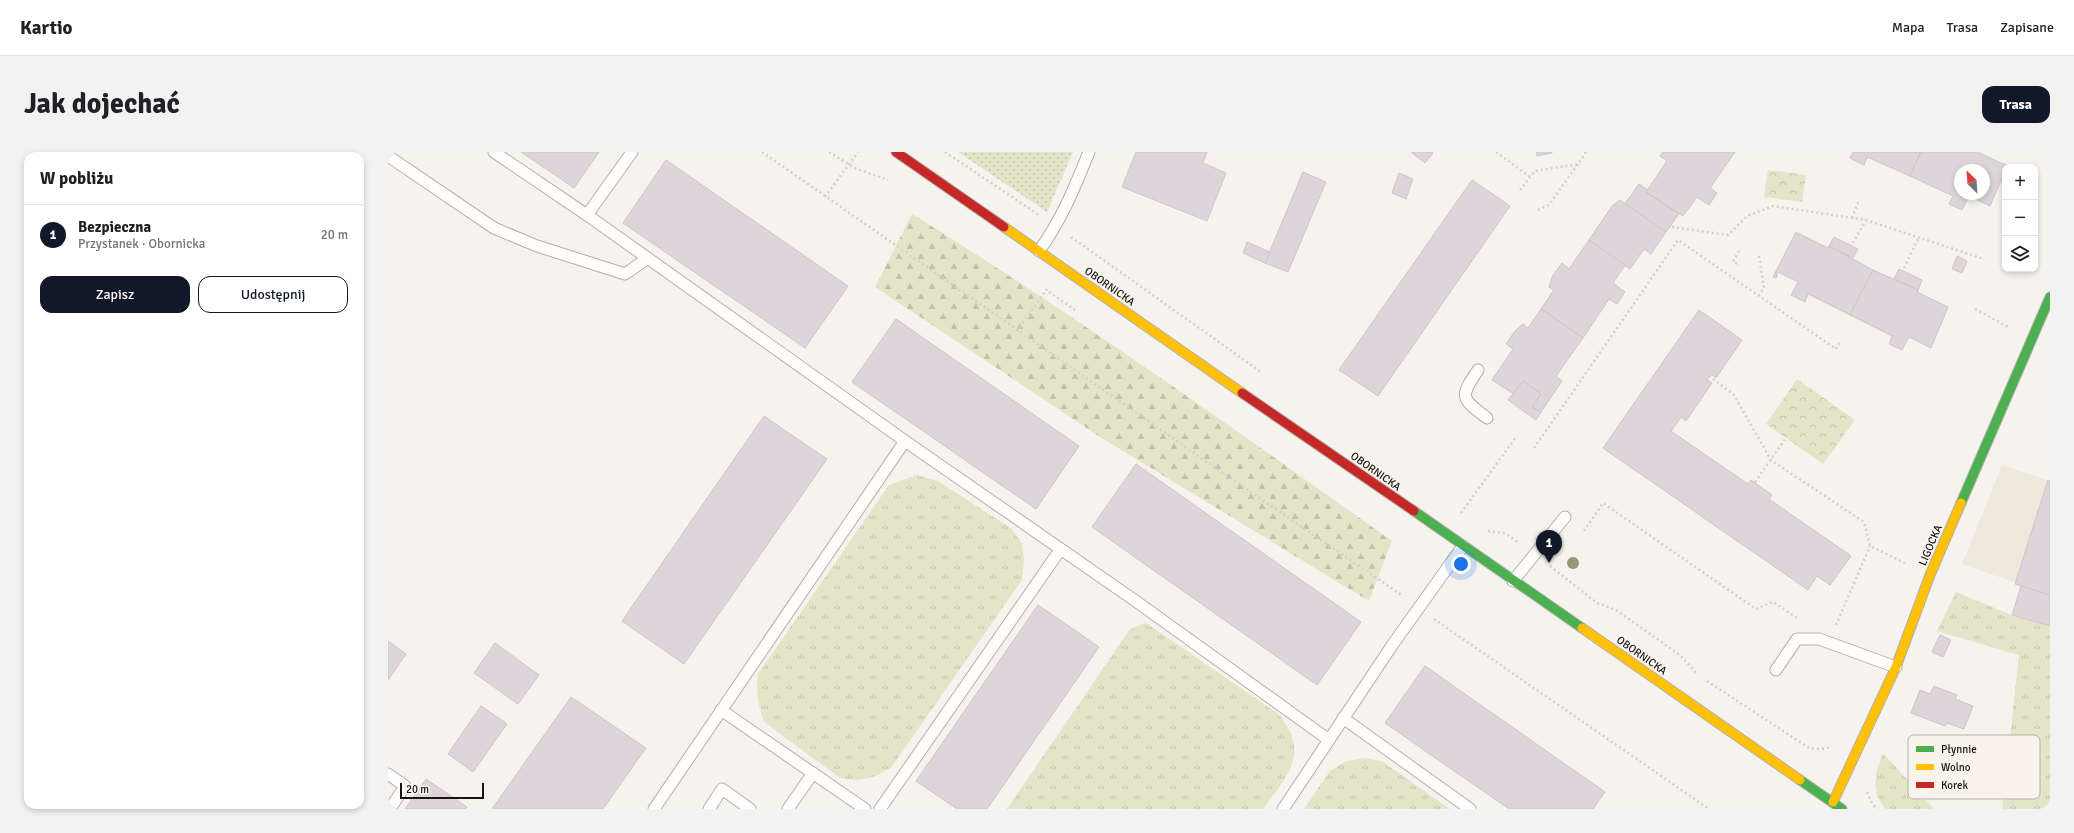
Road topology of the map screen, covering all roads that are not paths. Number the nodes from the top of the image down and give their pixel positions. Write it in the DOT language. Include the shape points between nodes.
graph roads {
  1 [pos="494,152"];
  2 [pos="632,152"];
  3 [pos="896,152"];
  4 [pos="1089,152"];
  5 [pos="388,156"];
  6 [pos="587,215"];
  7 [pos="1039,252"];
  8 [pos="648,258"];
  9 [pos="2050,297"];
  10 [pos="1478,370"];
  11 [pos="1487,418"];
  12 [pos="905,441"];
  13 [pos="1565,518"];
  14 [pos="1463,546"];
  15 [pos="1060,550"];
  16 [pos="1513,581"];
  17 [pos="1896,667"];
  18 [pos="1776,670"];
  19 [pos="721,710"];
  20 [pos="1343,718"];
  21 [pos="1328,740"];
  22 [pos="813,773"];
  23 [pos="388,774"];
  24 [pos="1834,807"];
  25 [pos="390,809"];
  26 [pos="654,809"];
  27 [pos="709,809"];
  28 [pos="750,809"];
  29 [pos="788,809"];
  30 [pos="865,809"];
  31 [pos="880,809"];
  32 [pos="1283,809"];
  33 [pos="1470,809"];
  1 -- 6 [label="lane"];
  2 -- 6 [label="lane"];
  3 -- 7 [label="main road, OBORNICKA"];
  4 -- 7 [label="lane" via="1066,208"];
  5 -- 8 [label="lane" via="494,228 537,246 626,274"];
  6 -- 8 [label="lane"];
  7 -- 14 [label="main road, OBORNICKA"];
  8 -- 12 [label="lane"];
  9 -- 17 [label="main road, LIGOCKA" via="1930,575"];
  10 -- 11 [label="lane" via="1466,388 1465,398"];
  12 -- 15 [label="lane"];
  12 -- 19 [label="lane"];
  13 -- 16 [label="lane"];
  14 -- 16 [label="main road, OBORNICKA"];
  14 -- 20 [label="lane"];
  15 -- 21 [label="lane" via="1137,602"];
  15 -- 31 [label="lane"];
  16 -- 24 [label="main road, OBORNICKA"];
  17 -- 18 [label="lane" via="1819,638 1797,639"];
  17 -- 24 [label="main road, LIGOCKA"];
  19 -- 22 [label="lane"];
  19 -- 26 [label="lane"];
  20 -- 21 [label="lane"];
  20 -- 33 [label="lane"];
  21 -- 32 [label="lane"];
  22 -- 29 [label="lane"];
  22 -- 30 [label="lane"];
  23 -- 25 [label="lane" via="405,786"];
  27 -- 28 [label="lane" via="722,789"];
}
